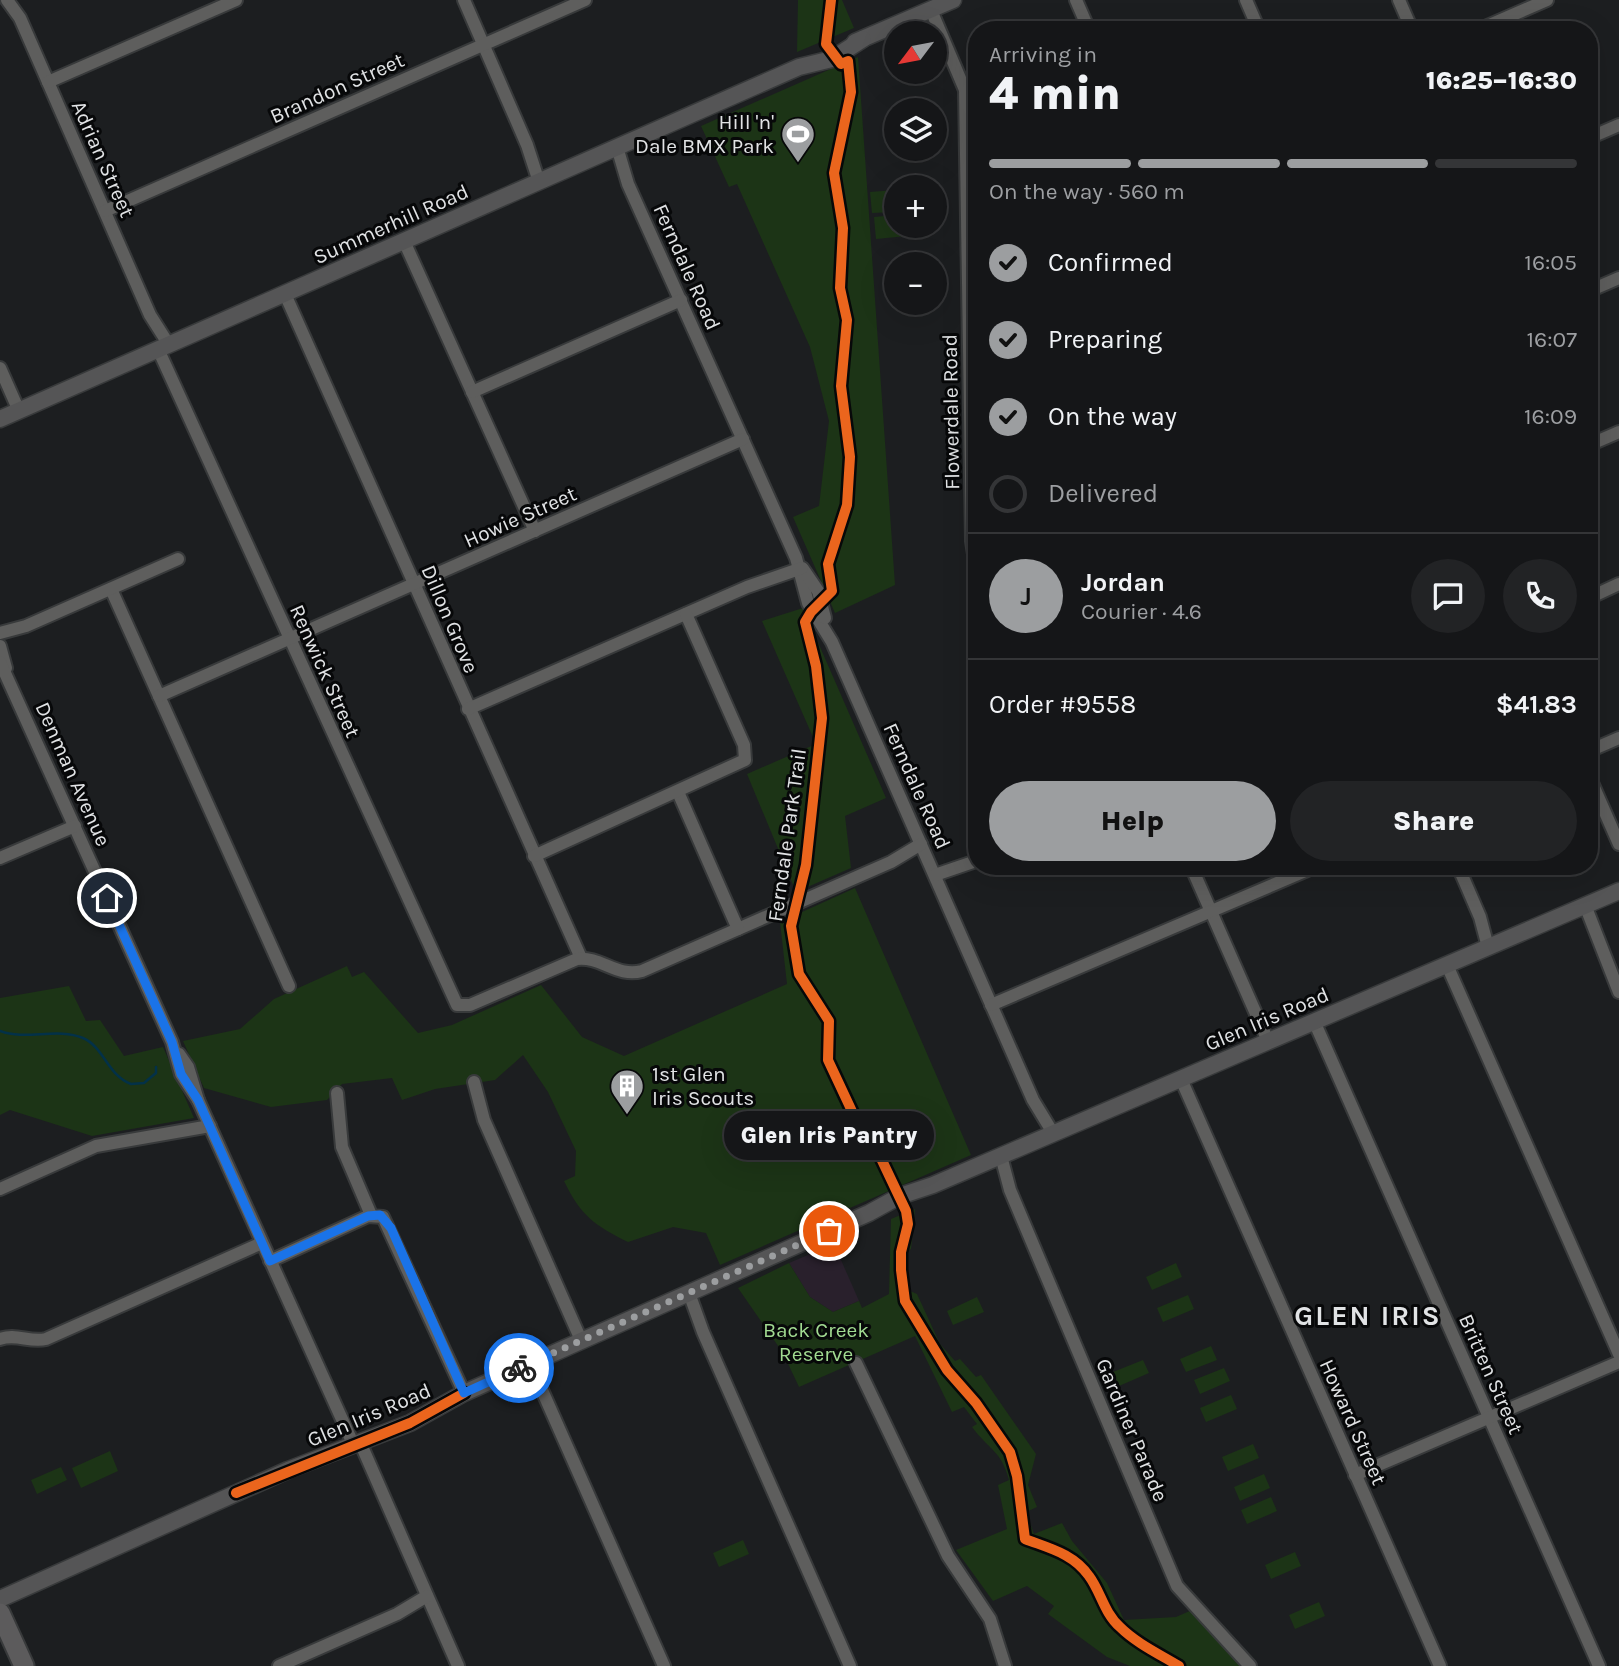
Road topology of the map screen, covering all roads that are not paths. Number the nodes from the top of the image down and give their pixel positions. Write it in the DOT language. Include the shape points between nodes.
graph roads {
  1 [pos="7,0"];
  2 [pos="15,0"];
  3 [pos="236,0"];
  4 [pos="464,0"];
  5 [pos="585,0"];
  6 [pos="953,0"];
  7 [pos="1076,0"];
  8 [pos="1246,0"];
  9 [pos="1399,0"];
  10 [pos="1546,0"];
  11 [pos="931,10"];
  12 [pos="20,18"];
  13 [pos="1086,21"];
  14 [pos="1255,21"];
  15 [pos="1408,21"];
  16 [pos="1498,21"];
  17 [pos="483,45"];
  18 [pos="48,82"];
  19 [pos="1619,125"];
  20 [pos="1598,134"];
  21 [pos="612,149"];
  22 [pos="543,179"];
  23 [pos="105,211"];
  24 [pos="404,241"];
  25 [pos="1619,278"];
  26 [pos="968,283"];
  27 [pos="1598,287"];
  28 [pos="285,294"];
  29 [pos="681,300"];
  30 [pos="162,348"];
  31 [pos="0,368"];
  32 [pos="472,393"];
  33 [pos="19,411"];
  34 [pos="0,419"];
  35 [pos="1619,432"];
  36 [pos="743,439"];
  37 [pos="1598,441"];
  38 [pos="535,531"];
  39 [pos="178,559"];
  40 [pos="799,565"];
  41 [pos="1619,584"];
  42 [pos="414,585"];
  43 [pos="111,589"];
  44 [pos="1598,594"];
  45 [pos="687,614"];
  46 [pos="26,626"];
  47 [pos="0,635"];
  48 [pos="289,639"];
  49 [pos="0,644"];
  50 [pos="0,662"];
  51 [pos="8,676"];
  52 [pos="159,696"];
  53 [pos="468,709"];
  54 [pos="1619,738"];
  55 [pos="1598,747"];
  56 [pos="678,792"];
  57 [pos="1598,796"];
  58 [pos="75,826"];
  59 [pos="1619,844"];
  60 [pos="923,848"];
  61 [pos="534,856"];
  62 [pos="0,858"];
  63 [pos="968,865"];
  64 [pos="1195,875"];
  65 [pos="1296,875"];
  66 [pos="1462,875"];
  67 [pos="936,879"];
  68 [pos="1619,891"];
  69 [pos="1581,907"];
  70 [pos="1211,912"];
  71 [pos="738,929"];
  72 [pos="1493,945"];
  73 [pos="581,958"];
  74 [pos="1447,965"];
  75 [pos="289,986"];
  76 [pos="1619,992"];
  77 [pos="991,1005"];
  78 [pos="1314,1021"];
  79 [pos="1268,1041"];
  80 [pos="1181,1079"];
  81 [pos="474,1082"];
  82 [pos="337,1093"];
  83 [pos="210,1126"];
  84 [pos="1048,1135"];
  85 [pos="996,1158"];
  86 [pos="0,1189"];
  87 [pos="371,1215"];
  88 [pos="262,1243"];
  89 [pos="270,1261"];
  90 [pos="686,1295"];
  91 [pos="0,1339"];
  92 [pos="582,1340"];
  93 [pos="1619,1354"];
  94 [pos="1619,1362"];
  95 [pos="530,1363"];
  96 [pos="856,1363"];
  97 [pos="464,1393"];
  98 [pos="1489,1418"];
  99 [pos="350,1443"];
  100 [pos="1355,1475"];
  101 [pos="0,1599"];
  102 [pos="429,1600"];
  103 [pos="0,1613"];
  104 [pos="24,1666"];
  105 [pos="279,1666"];
  106 [pos="458,1666"];
  107 [pos="664,1666"];
  108 [pos="850,1666"];
  109 [pos="1005,1666"];
  110 [pos="1250,1666"];
  111 [pos="1440,1666"];
  112 [pos="1599,1666"];
  1 -- 12 [label="street, Adrian Street"];
  2 -- 12 [label="street, Adrian Street"];
  3 -- 18 [label="street"];
  4 -- 17 [label="street"];
  5 -- 17 [label="street, Brandon Street"];
  6 -- 11 [label="main road, Summerhill Road"];
  7 -- 13 [label="street"];
  8 -- 14 [label="street"];
  9 -- 15 [label="street"];
  10 -- 16 [label="street"];
  11 -- 21 [label="main road, Summerhill Road" via="863,39 832,59 799,67"];
  11 -- 26 [label="street, Flowerdale Road" via="965,90"];
  12 -- 18 [label="street, Adrian Street"];
  17 -- 22 [label="street"];
  17 -- 23 [label="street, Brandon Street"];
  18 -- 23 [label="street, Adrian Street"];
  19 -- 20 [label="street"];
  21 -- 22 [label="main road, Summerhill Road"];
  21 -- 29 [label="street, Ferndale Road"];
  22 -- 24 [label="main road, Summerhill Road"];
  23 -- 30 [label="street, Adrian Street"];
  24 -- 28 [label="main road, Summerhill Road"];
  24 -- 32 [label="street"];
  25 -- 27 [label="street"];
  28 -- 30 [label="main road, Summerhill Road"];
  28 -- 42 [label="street, Dillon Grove"];
  29 -- 32 [label="street"];
  29 -- 36 [label="street, Ferndale Road"];
  30 -- 33 [label="main road, Summerhill Road"];
  30 -- 48 [label="street, Renwick Street"];
  31 -- 33 [label="street"];
  32 -- 38 [label="street"];
  33 -- 34 [label="main road, Summerhill Road"];
  35 -- 37 [label="street"];
  36 -- 38 [label="street, Howie Street"];
  36 -- 40 [label="street, Ferndale Road"];
  38 -- 42 [label="street, Howie Street"];
  39 -- 43 [label="street"];
  40 -- 45 [label="street"];
  40 -- 60 [label="street, Ferndale Road" via="808,603 832,642"];
  41 -- 44 [label="street"];
  42 -- 48 [label="street, Howie Street"];
  42 -- 53 [label="street, Dillon Grove"];
  43 -- 46 [label="street"];
  43 -- 52 [label="street"];
  45 -- 53 [label="street"];
  45 -- 56 [label="street" via="744,745 745,760"];
  46 -- 47 [label="street"];
  46 -- 49 [label="street"];
  47 -- 49 [label="street, Denman Avenue"];
  48 -- 52 [label="street, Howie Street"];
  48 -- 73 [label="street, Renwick Street" via="450,996 460,1006 470,1005"];
  49 -- 51 [label="street, Denman Avenue"];
  50 -- 51 [label="street, Denman Avenue"];
  51 -- 58 [label="street, Denman Avenue"];
  52 -- 75 [label="street"];
  53 -- 61 [label="street, Dillon Grove"];
  54 -- 55 [label="street"];
  56 -- 61 [label="street"];
  56 -- 71 [label="street"];
  57 -- 59 [label="street"];
  58 -- 62 [label="street"];
  58 -- 83 [label="street, Denman Avenue" via="172,1042 181,1074"];
  60 -- 67 [label="street, Ferndale Road"];
  60 -- 71 [label="street"];
  61 -- 73 [label="street, Dillon Grove"];
  63 -- 67 [label="street"];
  64 -- 70 [label="street"];
  65 -- 70 [label="street"];
  66 -- 72 [label="street"];
  67 -- 77 [label="street, Ferndale Road"];
  68 -- 69 [label="main road, Glen Iris Road"];
  69 -- 72 [label="main road, Glen Iris Road"];
  69 -- 76 [label="street"];
  70 -- 77 [label="street"];
  70 -- 79 [label="street"];
  71 -- 73 [label="street" via="637,972 620,972"];
  72 -- 74 [label="main road, Glen Iris Road"];
  74 -- 78 [label="main road, Glen Iris Road"];
  74 -- 93 [label="street"];
  77 -- 84 [label="street, Ferndale Road"];
  78 -- 79 [label="main road, Glen Iris Road"];
  78 -- 98 [label="street, Britten Street"];
  79 -- 80 [label="main road, Glen Iris Road"];
  80 -- 84 [label="main road, Glen Iris Road"];
  80 -- 100 [label="street, Howard Street"];
  81 -- 92 [label="street" via="484,1120"];
  82 -- 87 [label="street" via="342,1147"];
  83 -- 86 [label="street" via="96,1146"];
  83 -- 88 [label="street, Denman Avenue"];
  84 -- 85 [label="main road, Glen Iris Road"];
  85 -- 90 [label="main road, Glen Iris Road" via="900,1196"];
  85 -- 110 [label="street, Gardiner Parade" via="1178,1589"];
  87 -- 89 [label="street"];
  87 -- 97 [label="street" via="380,1215 388,1223"];
  88 -- 89 [label="street, Denman Avenue"];
  88 -- 91 [label="street" via="46,1339"];
  89 -- 99 [label="street, Denman Avenue"];
  90 -- 92 [label="main road, Glen Iris Road"];
  90 -- 108 [label="street"];
  92 -- 95 [label="main road, Glen Iris Road"];
  94 -- 98 [label="street"];
  95 -- 97 [label="main road, Glen Iris Road"];
  95 -- 107 [label="street"];
  96 -- 109 [label="street" via="948,1556 990,1619"];
  97 -- 99 [label="main road, Glen Iris Road"];
  97 -- 99 [label="main road, Glen Iris Road" via="410,1423"];
  98 -- 100 [label="street"];
  98 -- 112 [label="street, Britten Street"];
  99 -- 101 [label="main road, Glen Iris Road"];
  99 -- 102 [label="street, Denman Avenue"];
  100 -- 111 [label="street, Howard Street"];
  102 -- 105 [label="street"];
  102 -- 106 [label="street, Denman Avenue"];
  103 -- 104 [label="highway"];
}
